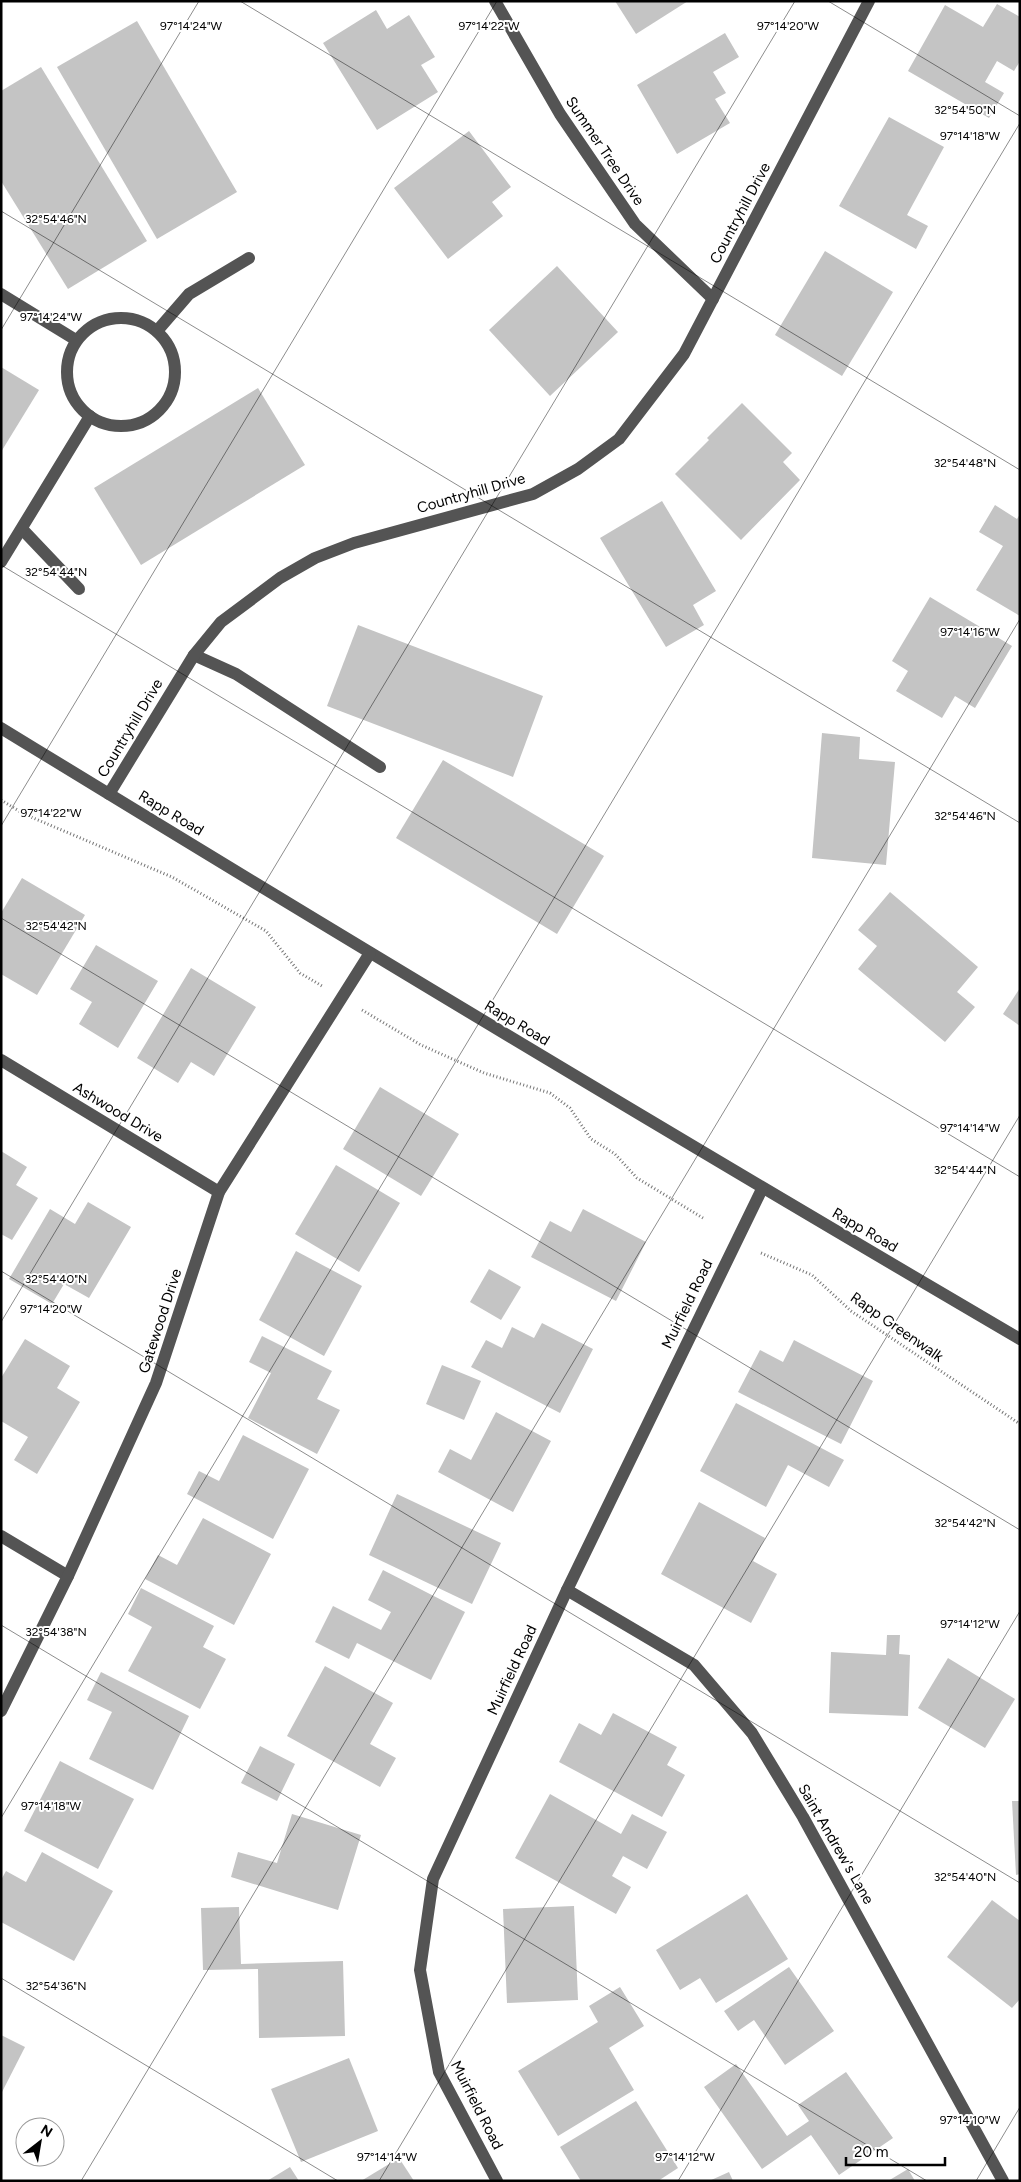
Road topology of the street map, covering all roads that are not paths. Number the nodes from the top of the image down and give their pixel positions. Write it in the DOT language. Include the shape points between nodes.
graph roads {
  1 [pos="496,1"];
  2 [pos="869,1"];
  3 [pos="249,258"];
  4 [pos="1,294"];
  5 [pos="713,298"];
  6 [pos="156,331"];
  7 [pos="76,340"];
  8 [pos="90,416"];
  9 [pos="22,529"];
  10 [pos="1,562"];
  11 [pos="79,589"];
  12 [pos="194,655"];
  13 [pos="1,728"];
  14 [pos="380,767"];
  15 [pos="109,794"];
  16 [pos="370,953"];
  17 [pos="1,1060"];
  18 [pos="762,1189"];
  19 [pos="219,1192"];
  20 [pos="1020,1339"];
  21 [pos="1,1536"];
  22 [pos="68,1576"];
  23 [pos="567,1590"];
  24 [pos="1,1711"];
  25 [pos="497,2181"];
  26 [pos="1003,2181"];
  1 -- 5 [label="street, Summer Tree Drive" via="560,114 635,224"];
  2 -- 5 [label="street, Countryhill Drive"];
  3 -- 6 [label="street" via="189,294"];
  4 -- 7 [label="street"];
  5 -- 12 [label="street, Countryhill Drive" via="684,354 619,439 578,469 533,494 354,543 315,558 280,578 221,622"];
  6 -- 7 [label="street" via="142,322 124,317 89,327"];
  6 -- 8 [label="street" via="168,344 174,360 175,378 171,394 161,409 148,419 131,425 114,426"];
  7 -- 8 [label="street" via="68,357 66,376 71,394"];
  8 -- 9 [label="street"];
  9 -- 10 [label="street"];
  9 -- 11 [label="street"];
  12 -- 14 [label="street" via="236,674"];
  12 -- 15 [label="street, Countryhill Drive"];
  13 -- 15 [label="street, Rapp Road"];
  15 -- 16 [label="street, Rapp Road"];
  16 -- 18 [label="street, Rapp Road"];
  16 -- 19 [label="street, Gatewood Drive"];
  17 -- 19 [label="street, Ashwood Drive"];
  18 -- 20 [label="street, Rapp Road"];
  18 -- 23 [label="street, Muirfield Road"];
  19 -- 22 [label="street, Gatewood Drive" via="156,1383"];
  21 -- 22 [label="street"];
  22 -- 24 [label="street, Gatewood Drive"];
  23 -- 25 [label="street, Muirfield Road" via="433,1879 420,1970 439,2072"];
  23 -- 26 [label="street, Saint Andrew's Lane" via="694,1665 752,1733 808,1826"];
}
